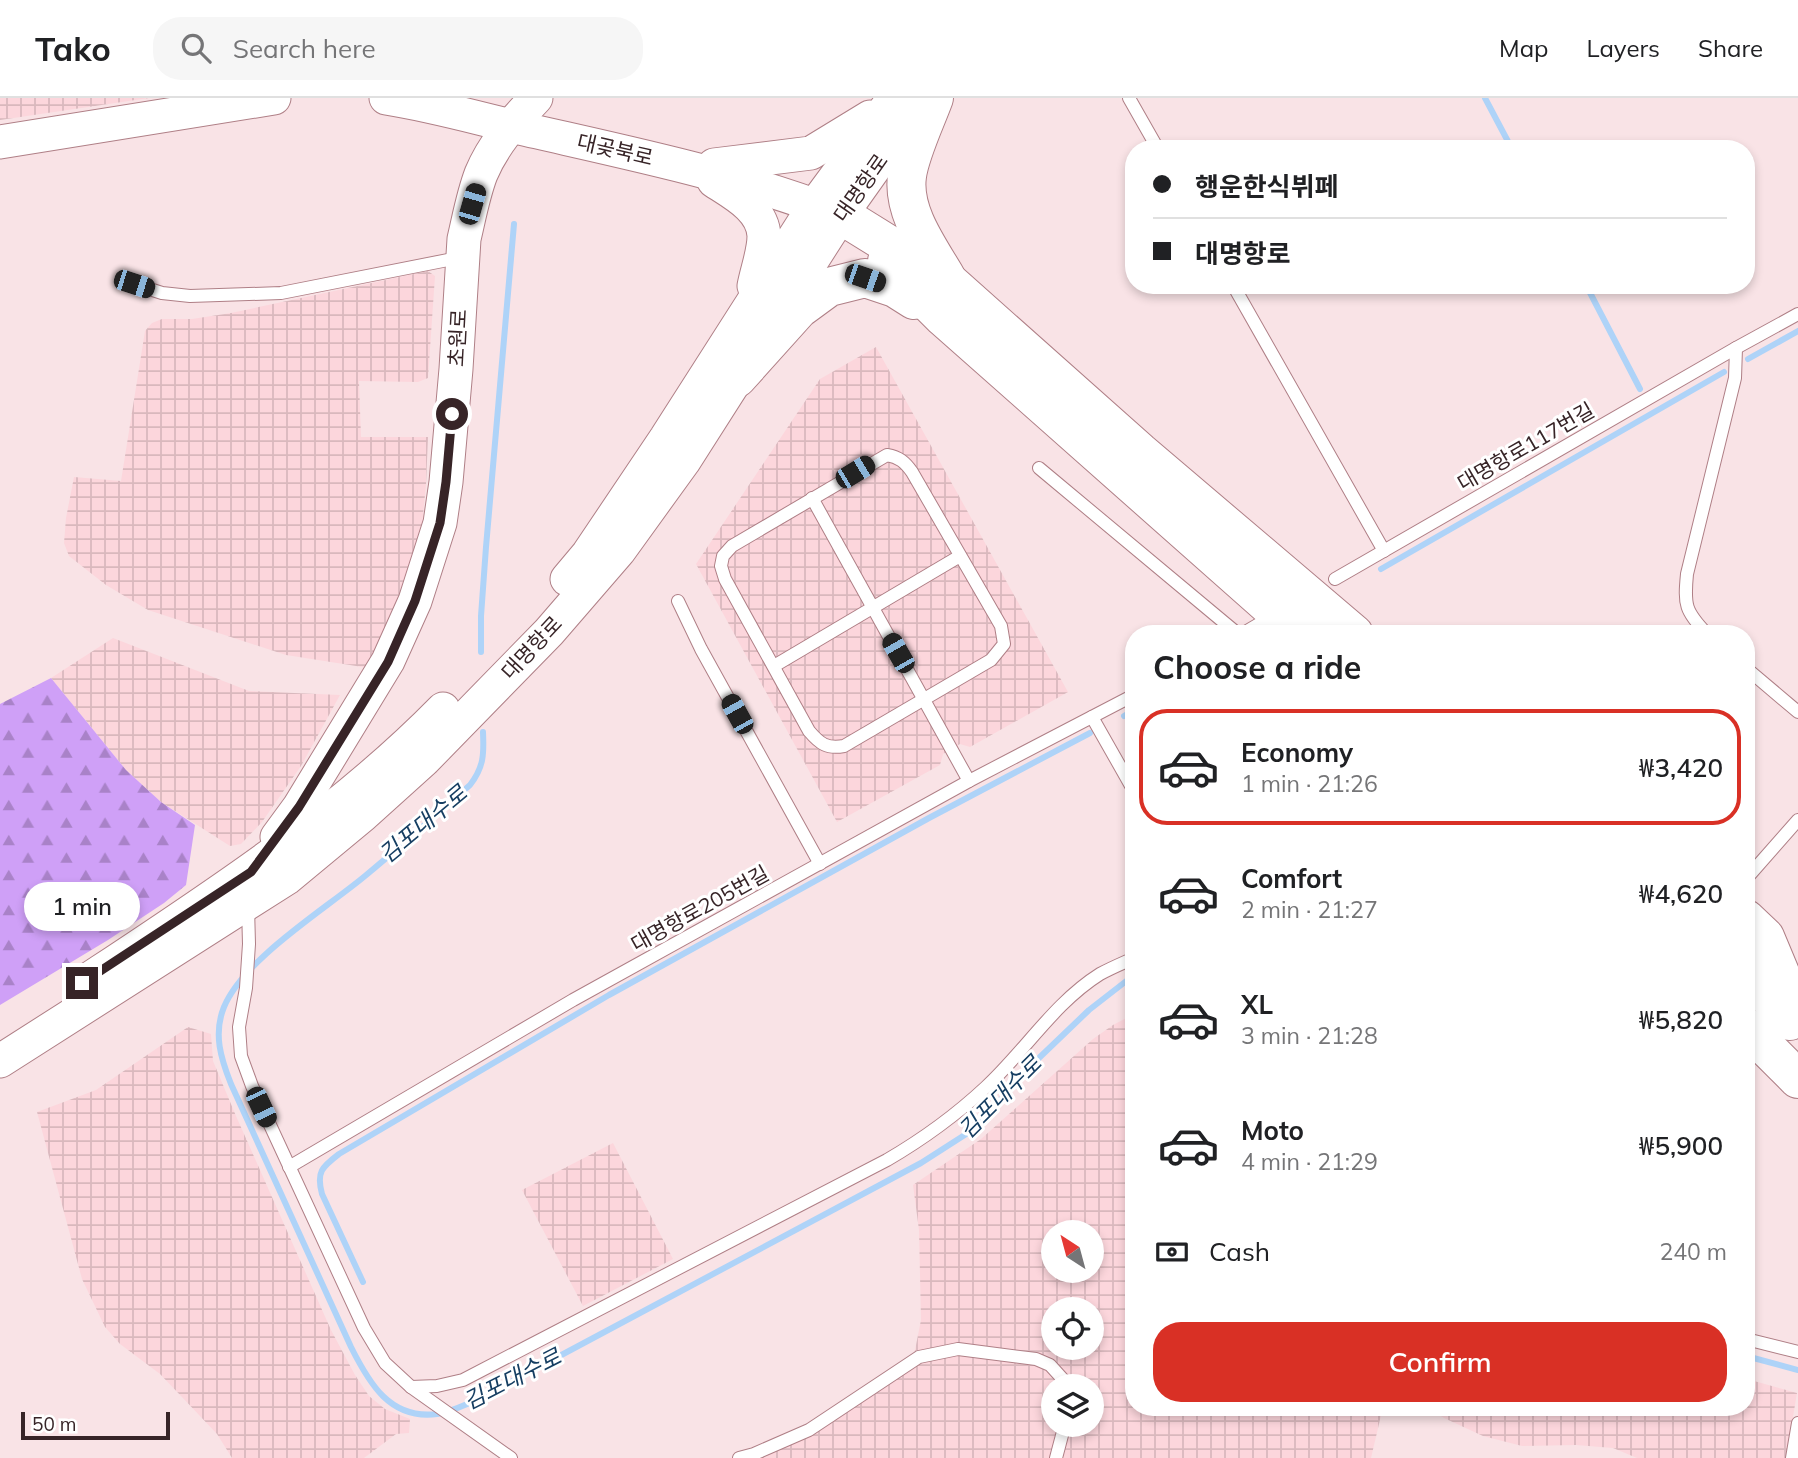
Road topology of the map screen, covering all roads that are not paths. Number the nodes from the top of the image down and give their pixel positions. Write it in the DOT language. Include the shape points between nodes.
graph roads {
  1 [pos="274,98"];
  2 [pos="386,98"];
  3 [pos="536,98"];
  4 [pos="887,98"];
  5 [pos="894,98"];
  6 [pos="924,98"];
  7 [pos="934,98"];
  8 [pos="1129,98"];
  9 [pos="509,126"];
  10 [pos="1153,140"];
  11 [pos="0,142"];
  12 [pos="691,167"];
  13 [pos="828,210"];
  14 [pos="463,257"];
  15 [pos="134,284"];
  16 [pos="1238,294"];
  17 [pos="946,299"];
  18 [pos="751,304"];
  19 [pos="1798,314"];
  20 [pos="1736,348"];
  21 [pos="737,378"];
  22 [pos="1039,468"];
  23 [pos="812,498"];
  24 [pos="1384,551"];
  25 [pos="960,556"];
  26 [pos="1335,579"];
  27 [pos="677,601"];
  28 [pos="873,607"];
  29 [pos="1229,625"];
  30 [pos="1291,625"];
  31 [pos="1343,625"];
  32 [pos="1699,625"];
  33 [pos="774,666"];
  34 [pos="1755,676"];
  35 [pos="924,699"];
  36 [pos="1125,700"];
  37 [pos="1798,712"];
  38 [pos="1092,717"];
  39 [pos="322,770"];
  40 [pos="1125,775"];
  41 [pos="969,781"];
  42 [pos="340,802"];
  43 [pos="1798,820"];
  44 [pos="820,864"];
  45 [pos="1755,869"];
  46 [pos="249,888"];
  47 [pos="1755,928"];
  48 [pos="1755,957"];
  49 [pos="1125,962"];
  50 [pos="1755,990"];
  51 [pos="1755,1005"];
  52 [pos="1798,1016"];
  53 [pos="1798,1025"];
  54 [pos="1755,1032"];
  55 [pos="0,1034"];
  56 [pos="1755,1041"];
  57 [pos="1784,1050"];
  58 [pos="0,1061"];
  59 [pos="289,1167"];
  60 [pos="1755,1341"];
  61 [pos="1798,1352"];
  62 [pos="1058,1374"];
  63 [pos="411,1387"];
  64 [pos="1798,1423"];
  65 [pos="1062,1437"];
  66 [pos="511,1458"];
  67 [pos="739,1458"];
  68 [pos="1056,1458"];
  69 [pos="1792,1458"];
  1 -- 11 [label="main road"];
  2 -- 9 [label="main road, 대곶북로"];
  3 -- 9 [label="main road, 초원로"];
  4 -- 12 [label="main road" via="871,116 811,153"];
  5 -- 13 [label="main road, 대명항로"];
  6 -- 13 [label="main road, 대명항로"];
  7 -- 17 [label="highway" via="907,177 909,205"];
  8 -- 10 [label="lane"];
  9 -- 12 [label="main road, 대곶북로"];
  9 -- 14 [label="main road, 초원로" via="481,174"];
  12 -- 13 [label="main road, 대곶북로"];
  12 -- 18 [label="main road" via="744,200 756,214 764,235"];
  13 -- 17 [label="highway"];
  13 -- 18 [label="main road, 대명항로"];
  13 -- 21 [label="main road, 대명항로"];
  14 -- 15 [label="lane" via="281,293 190,296"];
  14 -- 39 [label="main road, 초원로" via="440,523 404,629"];
  16 -- 24 [label="lane"];
  17 -- 21 [label="highway" via="865,278 828,287 799,309"];
  17 -- 30 [label="highway"];
  17 -- 31 [label="highway" via="1140,452"];
  18 -- 42 [label="main road, 대명항로" via="588,554 419,734"];
  19 -- 20 [label="lane, 대명항로117번길"];
  20 -- 24 [label="lane, 대명항로117번길"];
  20 -- 32 [label="lane" via="1735,378 1687,574 1685,607"];
  21 -- 46 [label="main road, 대명항로" via="619,551 550,632 363,816 287,878"];
  22 -- 29 [label="lane"];
  23 -- 25 [label="lane" via="887,455 897,457 912,472"];
  23 -- 28 [label="lane"];
  23 -- 33 [label="lane" via="723,556 721,566 739,605"];
  24 -- 26 [label="lane, 대명항로117번길"];
  25 -- 28 [label="lane"];
  25 -- 35 [label="lane" via="1001,626 1004,644 991,660"];
  27 -- 44 [label="lane"];
  28 -- 33 [label="lane"];
  28 -- 35 [label="lane"];
  33 -- 35 [label="lane" via="809,731 823,746 844,746"];
  34 -- 37 [label="lane"];
  35 -- 41 [label="lane"];
  36 -- 38 [label="lane, 대명항로205번길"];
  38 -- 40 [label="lane"];
  38 -- 41 [label="lane, 대명항로205번길"];
  39 -- 42 [label="main road" via="326,793"];
  39 -- 46 [label="main road, 초원로"];
  41 -- 44 [label="lane, 대명항로205번길"];
  42 -- 46 [label="main road, 대명항로"];
  43 -- 45 [label="lane"];
  44 -- 59 [label="lane, 대명항로205번길" via="573,1000"];
  46 -- 55 [label="main road, 대명항로"];
  46 -- 58 [label="main road, 대명항로"];
  46 -- 59 [label="lane" via="241,1056"];
  47 -- 52 [label="highway" via="1765,937"];
  48 -- 53 [label="highway"];
  49 -- 63 [label="lane" via="1100,974 1069,999 988,1086 909,1147 463,1380"];
  50 -- 57 [label="highway"];
  51 -- 57 [label="highway"];
  54 -- 57 [label="highway"];
  56 -- 57 [label="highway"];
  59 -- 63 [label="lane" via="364,1328 385,1363"];
  60 -- 61 [label="lane"];
  62 -- 67 [label="lane" via="1036,1359 958,1349 919,1357 808,1430"];
  63 -- 66 [label="lane"];
  64 -- 69 [label="lane"];
  65 -- 68 [label="lane"];
}
